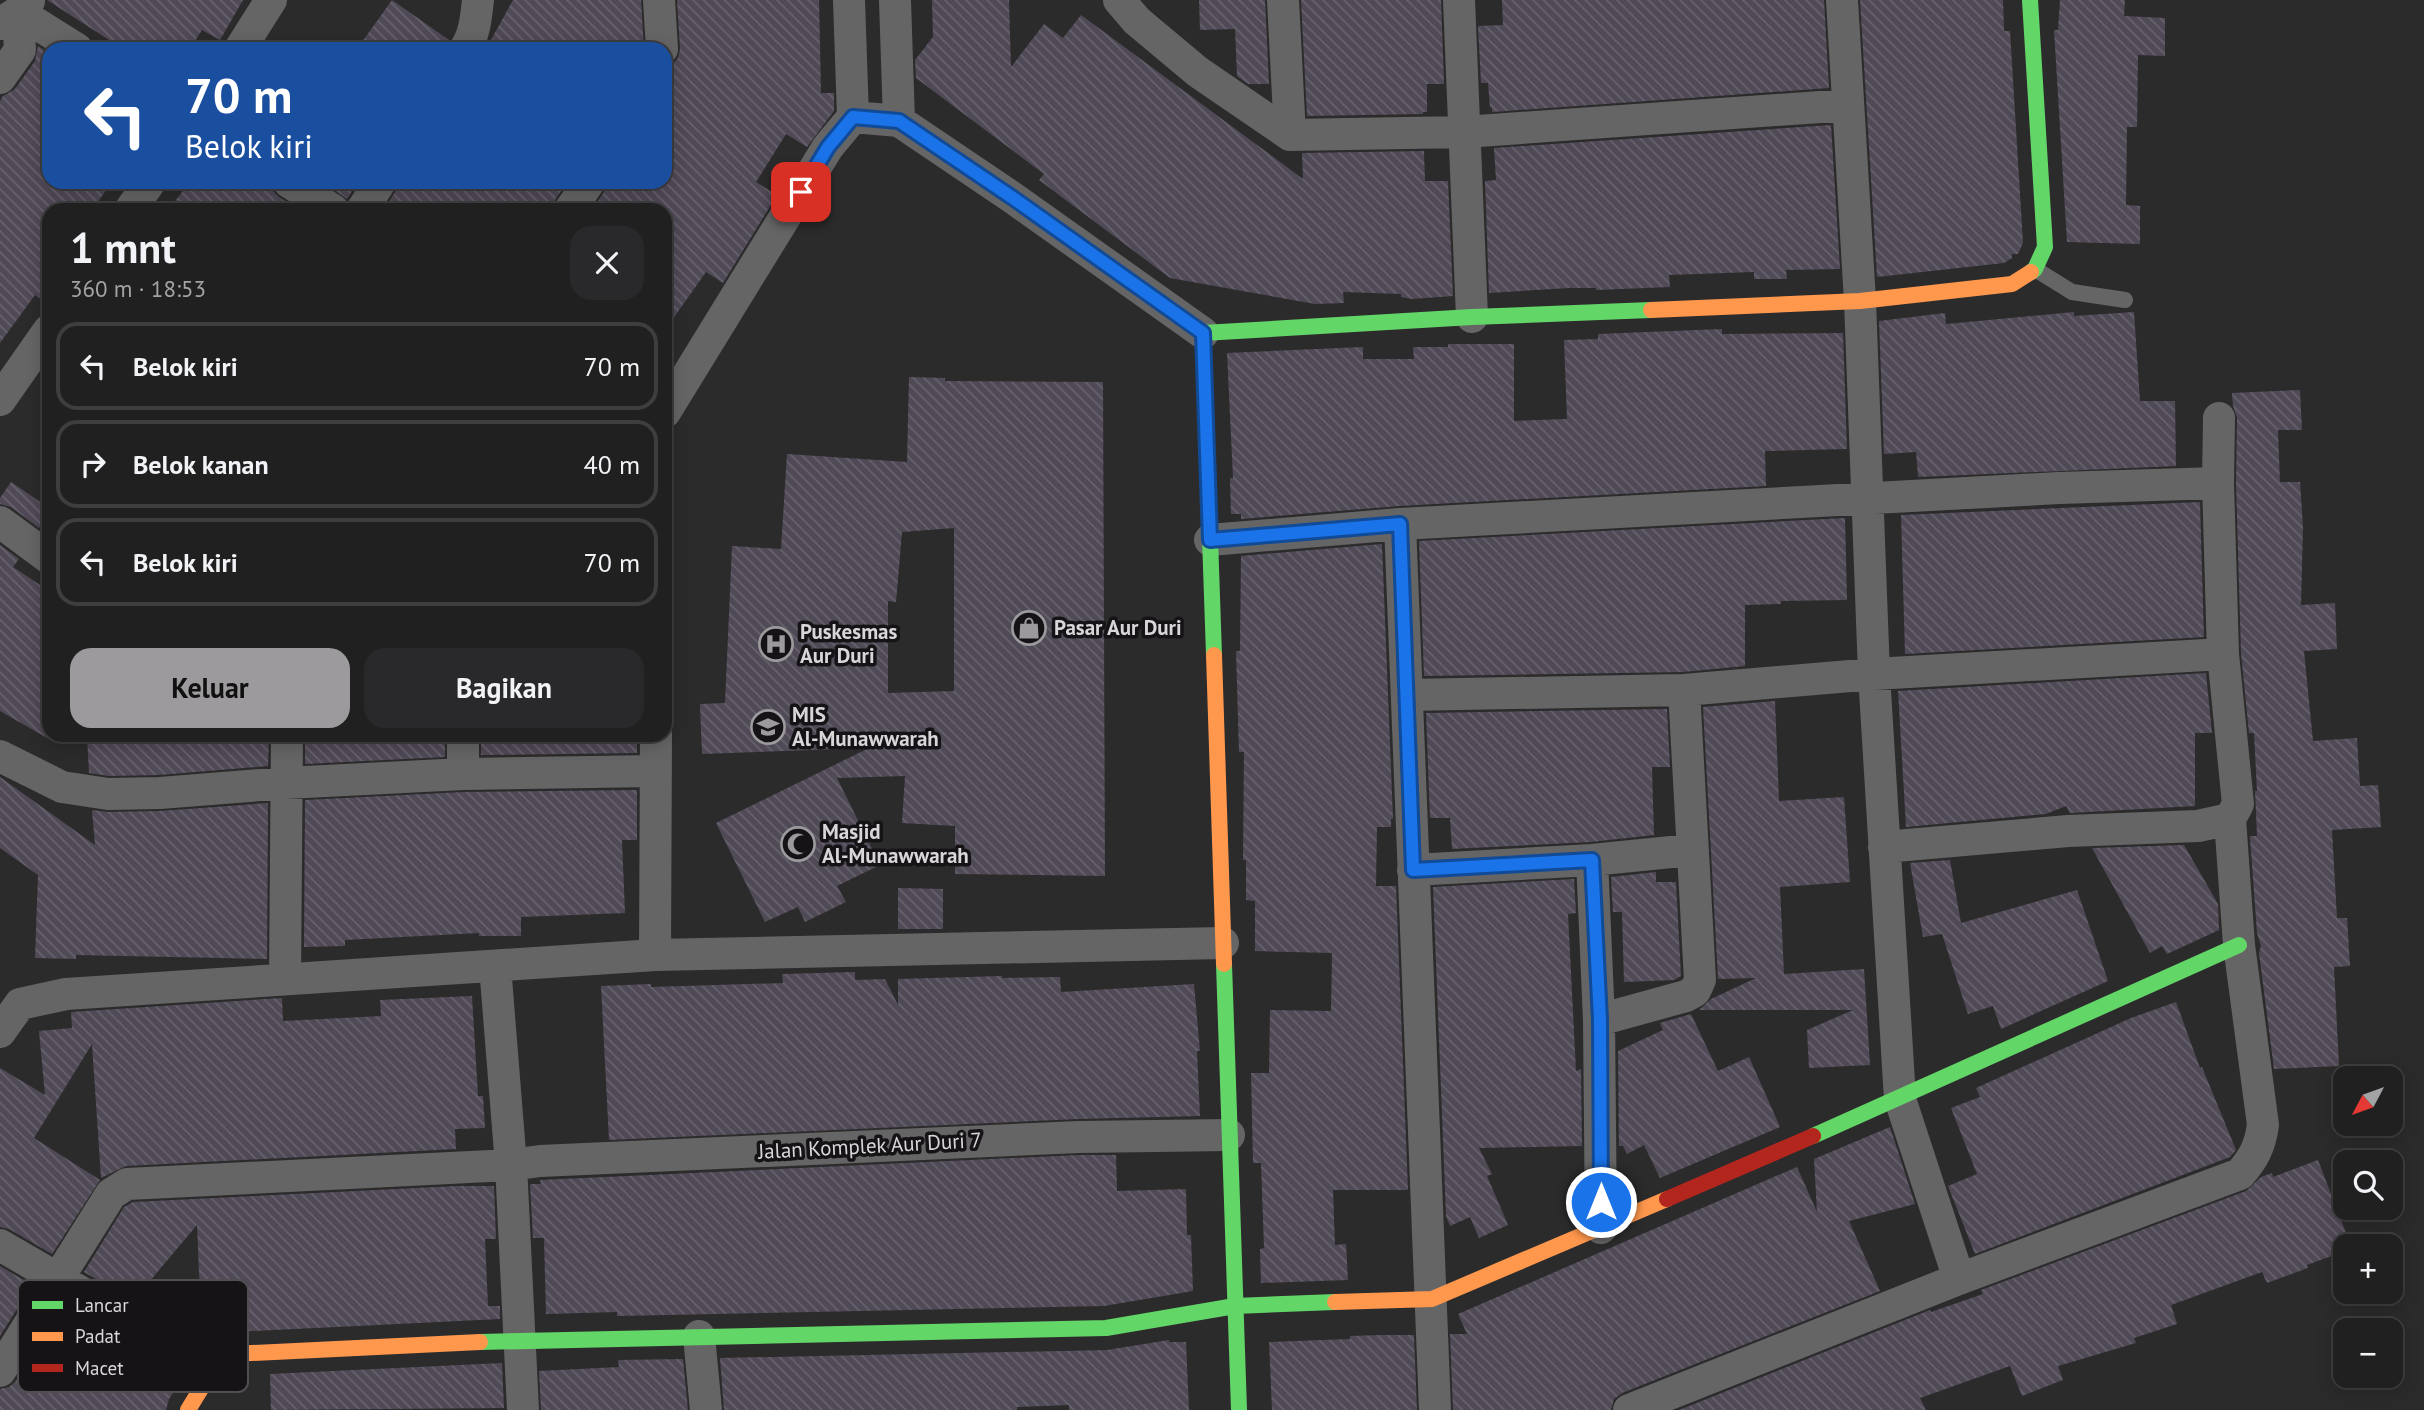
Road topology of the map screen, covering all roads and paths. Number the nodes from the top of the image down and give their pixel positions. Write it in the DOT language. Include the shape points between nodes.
graph roads {
  1 [pos="271,0"];
  2 [pos="478,0"];
  3 [pos="659,0"];
  4 [pos="849,0"];
  5 [pos="895,0"];
  6 [pos="1119,0"];
  7 [pos="1283,0"];
  8 [pos="1459,0"];
  9 [pos="1842,0"];
  10 [pos="2030,0"];
  11 [pos="16,12"];
  12 [pos="65,42"];
  13 [pos="244,42"];
  14 [pos="470,42"];
  15 [pos="662,42"];
  16 [pos="0,78"];
  17 [pos="1848,105"];
  18 [pos="853,117"];
  19 [pos="899,121"];
  20 [pos="1464,132"];
  21 [pos="1290,135"];
  22 [pos="300,189"];
  23 [pos="322,203"];
  24 [pos="2035,269"];
  25 [pos="2124,300"];
  26 [pos="1860,301"];
  27 [pos="1472,317"];
  28 [pos="1203,333"];
  29 [pos="42,336"];
  30 [pos="9,367"];
  31 [pos="0,400"];
  32 [pos="672,401"];
  33 [pos="2219,418"];
  34 [pos="2218,483"];
  35 [pos="1866,498"];
  36 [pos="0,522"];
  37 [pos="1400,524"];
  38 [pos="1210,540"];
  39 [pos="42,553"];
  40 [pos="2222,654"];
  41 [pos="1874,674"];
  42 [pos="1684,690"];
  43 [pos="1407,695"];
  44 [pos="287,742"];
  45 [pos="463,742"];
  46 [pos="656,742"];
  47 [pos="0,755"];
  48 [pos="655,771"];
  49 [pos="463,774"];
  50 [pos="286,783"];
  51 [pos="2230,819"];
  52 [pos="1884,848"];
  53 [pos="1691,850"];
  54 [pos="1592,860"];
  55 [pos="1413,870"];
  56 [pos="1223,943"];
  57 [pos="2239,945"];
  58 [pos="654,955"];
  59 [pos="495,966"];
  60 [pos="285,979"];
  61 [pos="10,997"];
  62 [pos="1600,1020"];
  63 [pos="0,1032"];
  64 [pos="1900,1099"];
  65 [pos="1229,1135"];
  66 [pos="511,1165"];
  67 [pos="1601,1228"];
  68 [pos="0,1245"];
  69 [pos="58,1279"];
  70 [pos="1959,1279"];
  71 [pos="1432,1299"];
  72 [pos="1235,1306"];
  73 [pos="699,1336"];
  74 [pos="520,1340"];
  75 [pos="18,1342"];
  76 [pos="248,1353"];
  77 [pos="0,1371"];
  78 [pos="199,1392"];
  79 [pos="188,1410"];
  80 [pos="523,1410"];
  81 [pos="706,1410"];
  82 [pos="1239,1410"];
  83 [pos="1435,1410"];
  84 [pos="1629,1410"];
  1 -- 13 [label="street"];
  2 -- 14 [label="street"];
  3 -- 15 [label="street"];
  4 -- 18 [label="street"];
  5 -- 19 [label="street"];
  6 -- 21 [label="street" via="1198,72"];
  7 -- 21 [label="street"];
  8 -- 20 [label="street"];
  9 -- 17 [label="street"];
  10 -- 24 [label="street" via="2045,247"];
  11 -- 12 [label="street"];
  11 -- 16 [label="street" via="20,50"];
  17 -- 20 [label="street"];
  17 -- 26 [label="street"];
  18 -- 19 [label="street"];
  18 -- 32 [label="street" via="828,147"];
  19 -- 28 [label="street"];
  20 -- 21 [label="street"];
  20 -- 27 [label="street"];
  22 -- 23 [label="street"];
  24 -- 25 [label="lane" via="2071,292"];
  24 -- 26 [label="street" via="2012,284"];
  26 -- 27 [label="street"];
  26 -- 35 [label="street"];
  27 -- 28 [label="street"];
  28 -- 38 [label="street"];
  29 -- 30 [label="street"];
  30 -- 31 [label="street"];
  33 -- 34 [label="street"];
  34 -- 35 [label="street"];
  34 -- 40 [label="street"];
  35 -- 37 [label="street"];
  35 -- 41 [label="street"];
  36 -- 39 [label="street"];
  37 -- 38 [label="street"];
  37 -- 43 [label="street"];
  38 -- 56 [label="street"];
  40 -- 41 [label="street"];
  40 -- 51 [label="street" via="2238,804"];
  41 -- 42 [label="street"];
  41 -- 52 [label="street"];
  42 -- 43 [label="street"];
  42 -- 53 [label="street"];
  43 -- 55 [label="street"];
  44 -- 50 [label="street"];
  45 -- 49 [label="street"];
  46 -- 48 [label="street"];
  47 -- 50 [label="street" via="62,787 108,794"];
  48 -- 49 [label="street"];
  48 -- 58 [label="street"];
  49 -- 50 [label="street"];
  50 -- 60 [label="street"];
  51 -- 52 [label="street"];
  51 -- 57 [label="street"];
  52 -- 64 [label="street"];
  53 -- 54 [label="street"];
  53 -- 62 [label="street" via="1700,981 1695,991"];
  54 -- 55 [label="street"];
  54 -- 62 [label="street"];
  55 -- 71 [label="street"];
  56 -- 58 [label="street"];
  56 -- 65 [label="street"];
  57 -- 64 [label="street"];
  57 -- 70 [label="street" via="2263,1125 2252,1160 2240,1174"];
  58 -- 59 [label="street"];
  59 -- 60 [label="street"];
  59 -- 66 [label="street"];
  60 -- 61 [label="street"];
  61 -- 63 [label="street"];
  62 -- 67 [label="street"];
  64 -- 67 [label="street"];
  64 -- 70 [label="street"];
  65 -- 66 [label="street, Jalan Komplek Aur Duri 7" via="1079,1137"];
  65 -- 72 [label="street"];
  66 -- 69 [label="street, Jalan Komplek Aur Duri 7" via="127,1184 111,1194"];
  66 -- 74 [label="street"];
  67 -- 71 [label="street"];
  68 -- 69 [label="street"];
  70 -- 84 [label="street"];
  71 -- 72 [label="street"];
  71 -- 83 [label="street"];
  72 -- 73 [label="street" via="1106,1328"];
  72 -- 82 [label="street"];
  73 -- 74 [label="street"];
  73 -- 81 [label="street"];
  74 -- 76 [label="street"];
  74 -- 80 [label="street"];
  75 -- 77 [label="street, Jalan Komplek Aur Duri 7"];
  78 -- 79 [label="street"];
}
